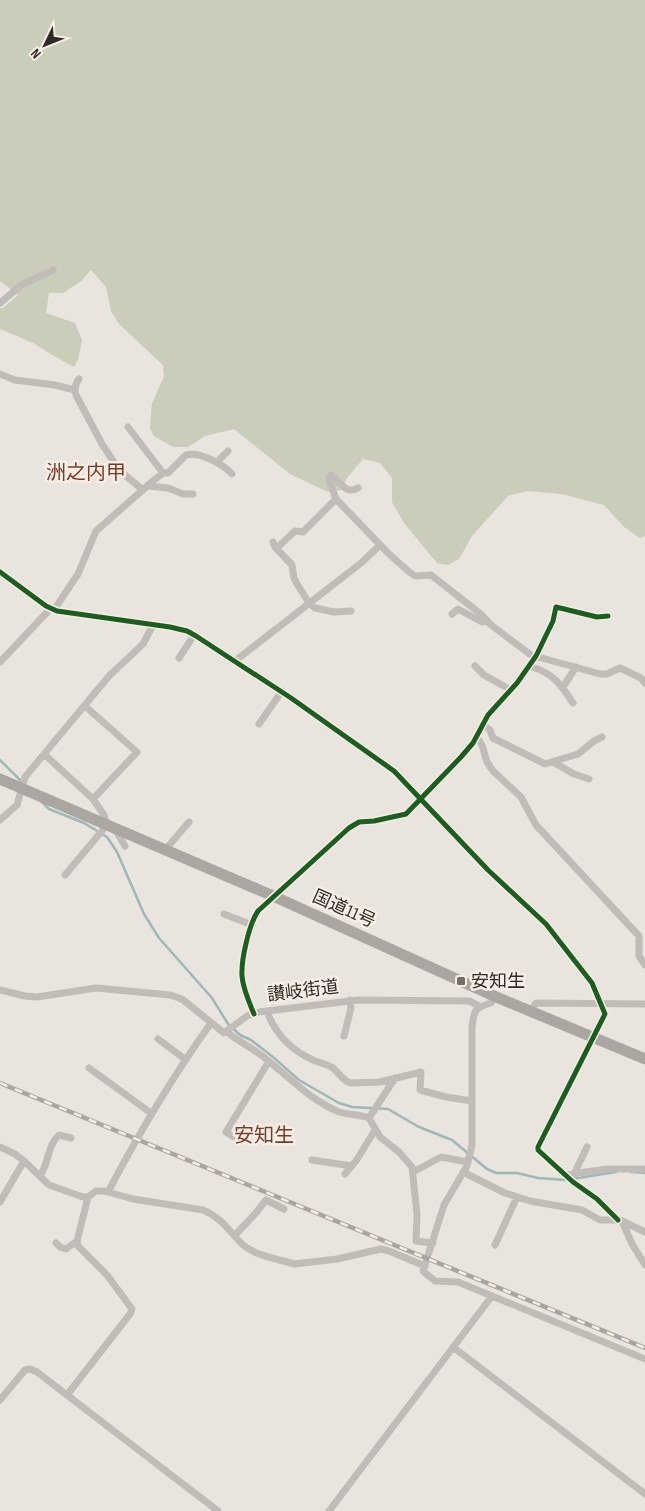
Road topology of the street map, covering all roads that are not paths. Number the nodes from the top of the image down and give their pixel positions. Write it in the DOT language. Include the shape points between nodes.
graph roads {
  1 [pos="53,270"];
  2 [pos="0,303"];
  3 [pos="0,374"];
  4 [pos="80,379"];
  5 [pos="75,390"];
  6 [pos="128,427"];
  7 [pos="228,451"];
  8 [pos="217,462"];
  9 [pos="163,473"];
  10 [pos="232,474"];
  11 [pos="146,488"];
  12 [pos="358,488"];
  13 [pos="193,494"];
  14 [pos="336,498"];
  15 [pos="380,545"];
  16 [pos="0,572"];
  17 [pos="309,603"];
  18 [pos="53,609"];
  19 [pos="351,611"];
  20 [pos="452,614"];
  21 [pos="608,616"];
  22 [pos="487,621"];
  23 [pos="153,625"];
  24 [pos="194,635"];
  25 [pos="536,656"];
  26 [pos="179,658"];
  27 [pos="235,661"];
  28 [pos="0,662"];
  29 [pos="474,666"];
  30 [pos="529,666"];
  31 [pos="576,668"];
  32 [pos="645,683"];
  33 [pos="563,688"];
  34 [pos="511,690"];
  35 [pos="282,691"];
  36 [pos="573,703"];
  37 [pos="85,706"];
  38 [pos="259,724"];
  39 [pos="483,725"];
  40 [pos="477,736"];
  41 [pos="602,737"];
  42 [pos="44,754"];
  43 [pos="553,762"];
  44 [pos="0,779"];
  45 [pos="589,780"];
  46 [pos="23,788"];
  47 [pos="420,798"];
  48 [pos="93,799"];
  49 [pos="0,820"];
  50 [pos="189,822"];
  51 [pos="111,826"];
  52 [pos="125,846"];
  53 [pos="165,850"];
  54 [pos="65,875"];
  55 [pos="273,896"];
  56 [pos="224,914"];
  57 [pos="252,925"];
  58 [pos="645,965"];
  59 [pos="0,990"];
  60 [pos="494,996"];
  61 [pos="350,1000"];
  62 [pos="599,1003"];
  63 [pos="645,1004"];
  64 [pos="479,1006"];
  65 [pos="266,1011"];
  66 [pos="530,1011"];
  67 [pos="254,1014"];
  68 [pos="211,1023"];
  69 [pos="228,1032"];
  70 [pos="344,1036"];
  71 [pos="594,1038"];
  72 [pos="158,1040"];
  73 [pos="645,1059"];
  74 [pos="186,1060"];
  75 [pos="270,1061"];
  76 [pos="89,1068"];
  77 [pos="395,1078"];
  78 [pos="472,1101"];
  79 [pos="151,1113"];
  80 [pos="369,1118"];
  81 [pos="375,1130"];
  82 [pos="234,1137"];
  83 [pos="71,1138"];
  84 [pos="0,1147"];
  85 [pos="587,1147"];
  86 [pos="312,1160"];
  87 [pos="24,1161"];
  88 [pos="468,1162"];
  89 [pos="352,1166"];
  90 [pos="645,1169"];
  91 [pos="414,1172"];
  92 [pos="463,1172"];
  93 [pos="345,1174"];
  94 [pos="574,1174"];
  95 [pos="565,1175"];
  96 [pos="40,1176"];
  97 [pos="108,1192"];
  98 [pos="88,1197"];
  99 [pos="517,1197"];
  100 [pos="0,1202"];
  101 [pos="284,1209"];
  102 [pos="620,1220"];
  103 [pos="645,1232"];
  104 [pos="235,1235"];
  105 [pos="77,1241"];
  106 [pos="56,1243"];
  107 [pos="433,1243"];
  108 [pos="495,1245"];
  109 [pos="645,1264"];
  110 [pos="425,1266"];
  111 [pos="492,1296"];
  112 [pos="453,1347"];
  113 [pos="644,1357"];
  114 [pos="68,1395"];
  115 [pos="0,1400"];
  116 [pos="645,1494"];
  117 [pos="218,1511"];
  118 [pos="329,1511"];
  1 -- 2 [label="street" via="21,285"];
  3 -- 5 [label="street" via="15,380"];
  4 -- 5 [label="street"];
  5 -- 11 [label="street" via="118,470"];
  6 -- 9 [label="street"];
  7 -- 8 [label="street"];
  8 -- 9 [label="street" via="190,454 168,473"];
  8 -- 10 [label="street"];
  9 -- 11 [label="street"];
  11 -- 13 [label="street" via="168,488"];
  11 -- 18 [label="street" via="96,531 78,574"];
  12 -- 14 [label="street" via="346,489 331,475 329,480"];
  14 -- 15 [label="street"];
  14 -- 17 [label="street" via="303,532 296,531 275,545 292,564 297,584"];
  15 -- 17 [label="street"];
  15 -- 22 [label="street" via="415,576 431,575"];
  16 -- 18 [label="street"];
  17 -- 19 [label="street" via="315,608 334,612"];
  17 -- 27 [label="street"];
  18 -- 23 [label="street"];
  18 -- 28 [label="street"];
  20 -- 22 [label="street" via="458,609 482,622"];
  21 -- 25 [label="street" via="597,617 556,607"];
  22 -- 25 [label="street"];
  23 -- 24 [label="street"];
  23 -- 37 [label="street" via="143,644 109,676"];
  24 -- 26 [label="street"];
  24 -- 27 [label="street"];
  25 -- 30 [label="street"];
  25 -- 31 [label="street"];
  27 -- 35 [label="street"];
  29 -- 34 [label="street"];
  30 -- 33 [label="street" via="555,678"];
  30 -- 34 [label="street"];
  31 -- 32 [label="street" via="600,674 620,668"];
  31 -- 33 [label="street"];
  33 -- 36 [label="street"];
  34 -- 39 [label="street"];
  35 -- 38 [label="street"];
  35 -- 47 [label="street" via="394,771"];
  37 -- 42 [label="street"];
  37 -- 48 [label="street" via="137,752"];
  39 -- 40 [label="street"];
  39 -- 43 [label="street" via="493,738 545,764"];
  40 -- 47 [label="street"];
  40 -- 58 [label="street" via="487,762 521,797 536,825 639,936 639,956"];
  41 -- 43 [label="street" via="578,754"];
  42 -- 46 [label="street" via="25,777"];
  42 -- 48 [label="street"];
  43 -- 45 [label="street"];
  44 -- 46 [label="highway, 国道11号"];
  46 -- 49 [label="street" via="17,805"];
  46 -- 51 [label="highway, 国道11号"];
  47 -- 55 [label="street" via="406,814 359,822 349,828"];
  47 -- 62 [label="street" via="488,870 546,924 592,983"];
  48 -- 51 [label="street"];
  50 -- 53 [label="street"];
  51 -- 52 [label="street"];
  51 -- 53 [label="highway, 国道11号"];
  51 -- 54 [label="street"];
  53 -- 55 [label="highway, 国道11号"];
  55 -- 57 [label="street" via="258,911"];
  55 -- 60 [label="highway, 国道11号"];
  56 -- 57 [label="street"];
  57 -- 67 [label="street" via="241,974"];
  59 -- 68 [label="street" via="37,997 96,988 170,995 182,998"];
  60 -- 64 [label="street" via="491,1003"];
  60 -- 66 [label="highway, 国道11号"];
  61 -- 64 [label="street, 讃岐街道" via="468,1001"];
  61 -- 65 [label="street, 讃岐街道"];
  61 -- 70 [label="street" via="352,1008"];
  62 -- 63 [label="street"];
  62 -- 66 [label="street" via="536,1003"];
  62 -- 71 [label="street" via="605,1014"];
  64 -- 78 [label="street" via="474,1013 472,1027"];
  65 -- 67 [label="street, 讃岐街道"];
  65 -- 77 [label="street" via="289,1046 329,1065 347,1082 380,1082"];
  66 -- 71 [label="highway, 国道11号"];
  67 -- 69 [label="street, 讃岐街道"];
  68 -- 69 [label="street" via="224,1033"];
  68 -- 74 [label="street"];
  69 -- 75 [label="street"];
  71 -- 73 [label="highway, 国道11号"];
  71 -- 95 [label="street" via="538,1147 540,1154"];
  72 -- 74 [label="street"];
  74 -- 79 [label="street"];
  75 -- 80 [label="street" via="317,1100 340,1112"];
  75 -- 82 [label="street" via="226,1132"];
  76 -- 79 [label="street"];
  77 -- 78 [label="street" via="421,1072 420,1090"];
  77 -- 80 [label="street"];
  78 -- 88 [label="street" via="472,1145"];
  79 -- 97 [label="street"];
  80 -- 81 [label="street"];
  81 -- 89 [label="street"];
  81 -- 91 [label="street" via="410,1162"];
  83 -- 96 [label="street" via="59,1135 55,1138"];
  84 -- 87 [label="street"];
  85 -- 94 [label="street"];
  86 -- 89 [label="street"];
  87 -- 96 [label="street"];
  87 -- 100 [label="street"];
  88 -- 91 [label="street" via="441,1157"];
  88 -- 92 [label="street"];
  89 -- 93 [label="street"];
  90 -- 94 [label="street" via="607,1169"];
  91 -- 107 [label="street" via="416,1241"];
  92 -- 99 [label="street"];
  92 -- 107 [label="street" via="444,1206"];
  94 -- 95 [label="street"];
  95 -- 102 [label="street"];
  96 -- 98 [label="street" via="50,1185"];
  97 -- 98 [label="street" via="96,1191"];
  97 -- 104 [label="street" via="203,1210 213,1214"];
  98 -- 105 [label="street"];
  99 -- 102 [label="street" via="582,1210 600,1220"];
  99 -- 108 [label="street"];
  101 -- 104 [label="street" via="266,1200"];
  102 -- 103 [label="street"];
  102 -- 109 [label="street"];
  104 -- 110 [label="street" via="255,1252 294,1264 381,1249"];
  105 -- 106 [label="street" via="66,1249"];
  105 -- 114 [label="street" via="132,1308"];
  107 -- 110 [label="street"];
  110 -- 111 [label="street" via="423,1271 435,1281 458,1282"];
  111 -- 112 [label="street"];
  111 -- 113 [label="street"];
  112 -- 116 [label="street"];
  112 -- 118 [label="street"];
  114 -- 115 [label="street" via="30,1369 20,1374"];
  114 -- 117 [label="street"];
}
